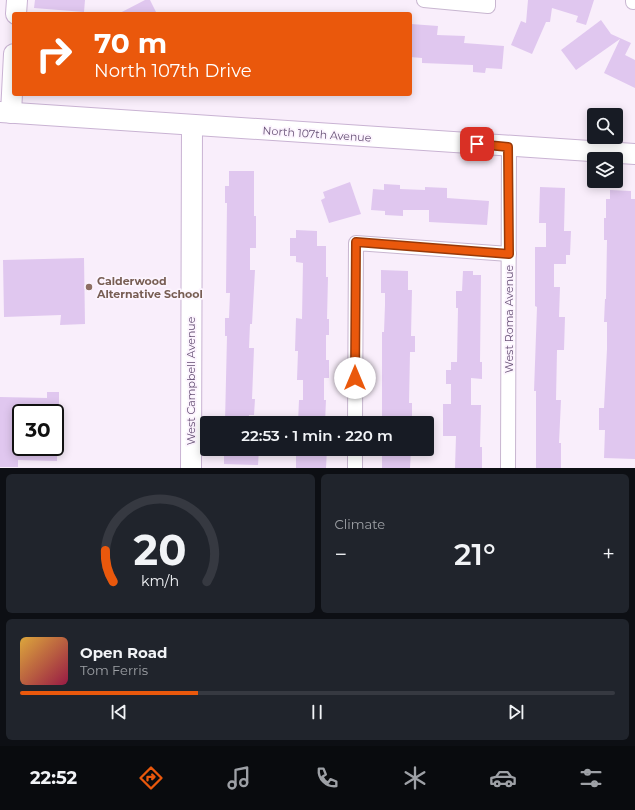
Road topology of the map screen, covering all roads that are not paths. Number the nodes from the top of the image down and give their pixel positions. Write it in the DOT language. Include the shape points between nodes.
graph roads {
  1 [pos="17,0"];
  2 [pos="424,0"];
  3 [pos="488,3"];
  4 [pos="16,12"];
  5 [pos="12,67"];
  6 [pos="5,112"];
  7 [pos="192,125"];
  8 [pos="508,147"];
  9 [pos="635,154"];
  10 [pos="509,254"];
  11 [pos="355,416"];
  12 [pos="355,456"];
  13 [pos="191,468"];
  14 [pos="355,468"];
  15 [pos="508,468"];
  1 -- 4 [label="main road"];
  2 -- 3 [label="street"];
  5 -- 6 [label="main road"];
  6 -- 7 [label="main road, North 107th Avenue"];
  7 -- 8 [label="main road, North 107th Avenue"];
  7 -- 13 [label="main road, West Campbell Avenue"];
  8 -- 9 [label="main road, North 107th Avenue"];
  8 -- 10 [label="street, West Roma Avenue"];
  10 -- 11 [label="street" via="356,242"];
  10 -- 15 [label="street, West Roma Avenue"];
  12 -- 14 [label="street"];
}
